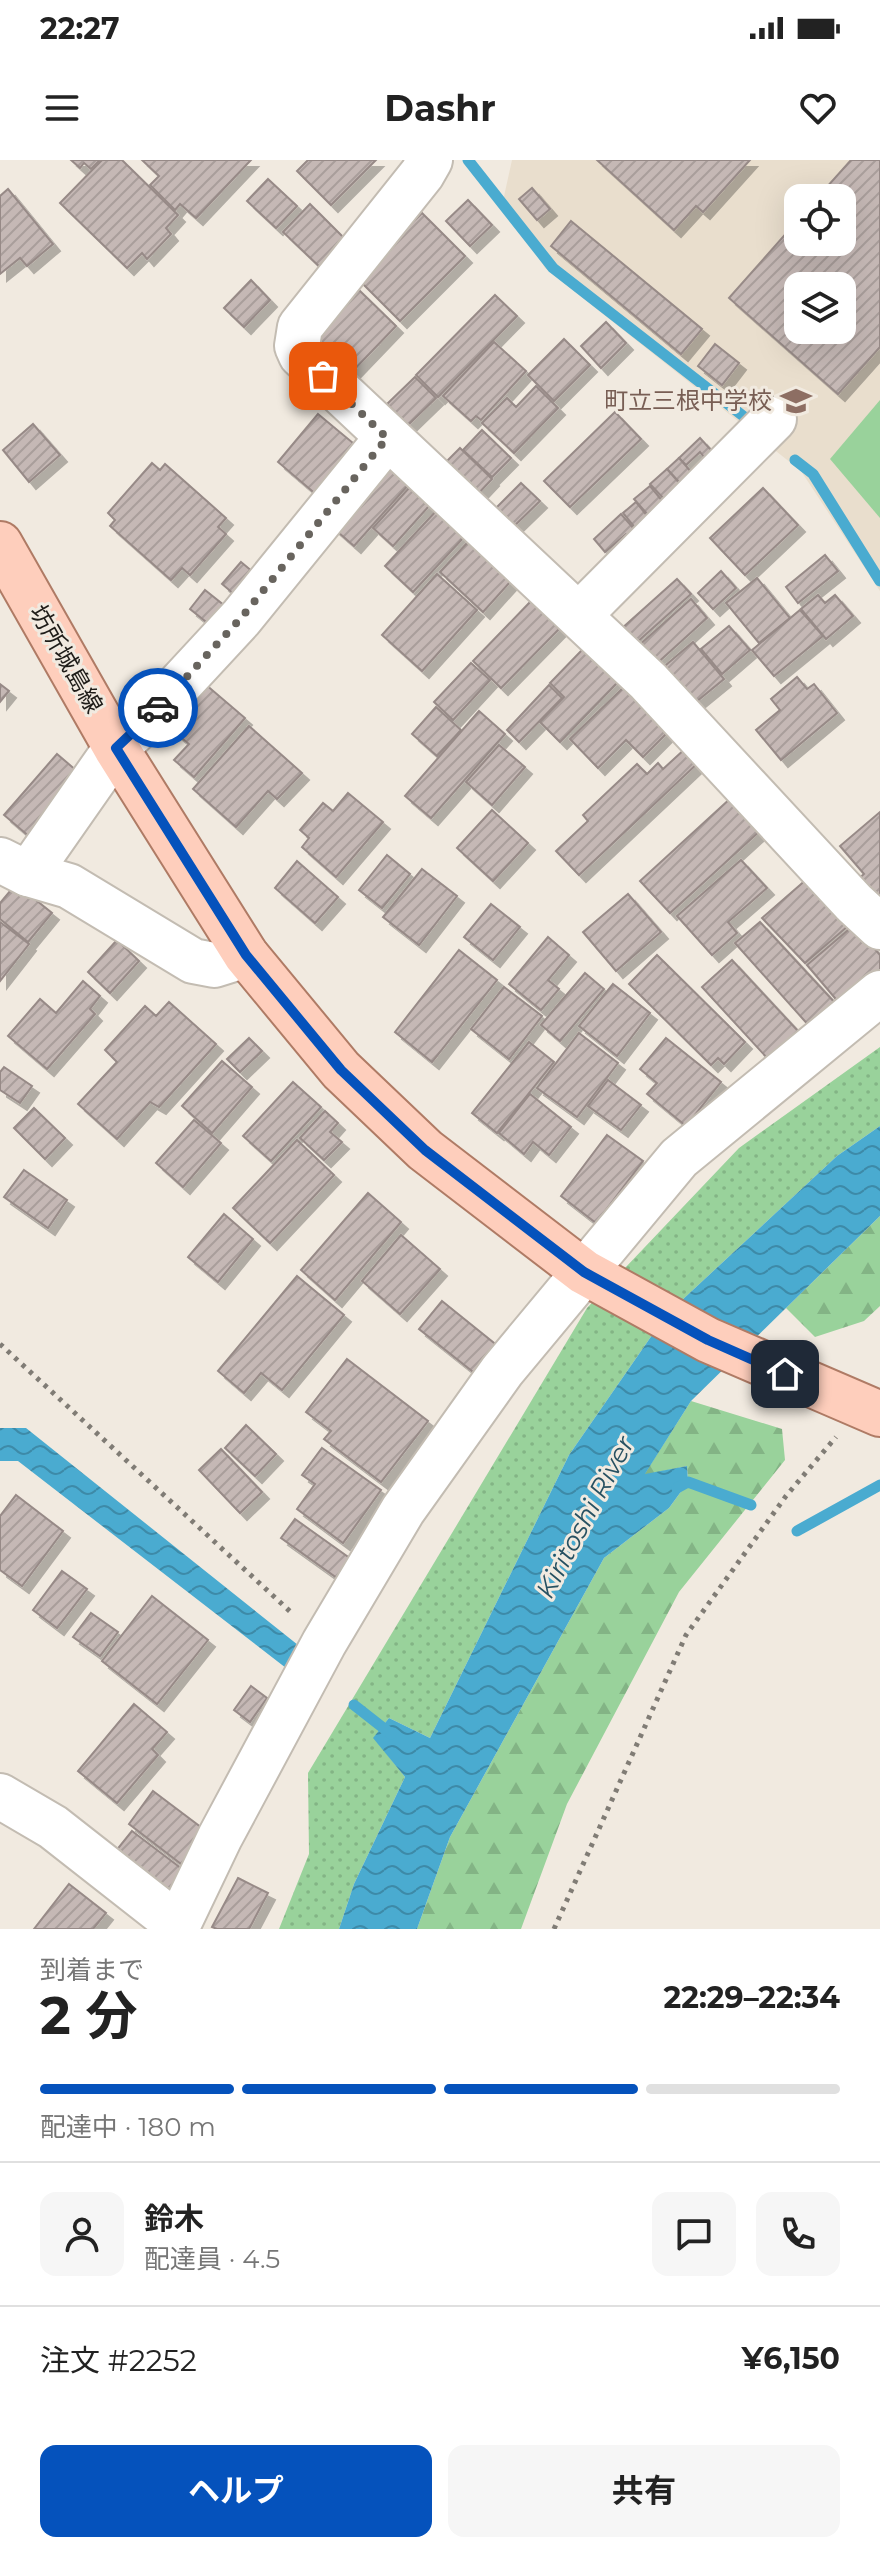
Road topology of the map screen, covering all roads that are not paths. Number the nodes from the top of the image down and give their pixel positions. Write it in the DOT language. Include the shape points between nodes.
graph roads {
  1 [pos="430,160"];
  2 [pos="774,419"];
  3 [pos="387,438"];
  4 [pos="0,544"];
  5 [pos="579,615"];
  6 [pos="116,748"];
  7 [pos="14,867"];
  8 [pos="880,927"];
  9 [pos="246,955"];
  10 [pos="880,993"];
  11 [pos="584,1272"];
  12 [pos="874,1403"];
  13 [pos="0,1796"];
  14 [pos="177,1927"];
  1 -- 3 [label="street" via="300,327 297,346"];
  2 -- 5 [label="street"];
  3 -- 5 [label="street"];
  3 -- 6 [label="street" via="241,618"];
  4 -- 6 [label="main road, 坊所城島線"];
  5 -- 8 [label="street"];
  6 -- 7 [label="street"];
  6 -- 9 [label="main road, 坊所城島線"];
  7 -- 9 [label="street" via="69,886 193,961 214,965"];
  9 -- 11 [label="main road, 坊所城島線" via="341,1070 425,1150"];
  10 -- 11 [label="street" via="679,1158"];
  11 -- 12 [label="main road, 坊所城島線" via="708,1340"];
  11 -- 14 [label="street" via="502,1371 421,1484 324,1643"];
  13 -- 14 [label="street" via="53,1827"];
}
